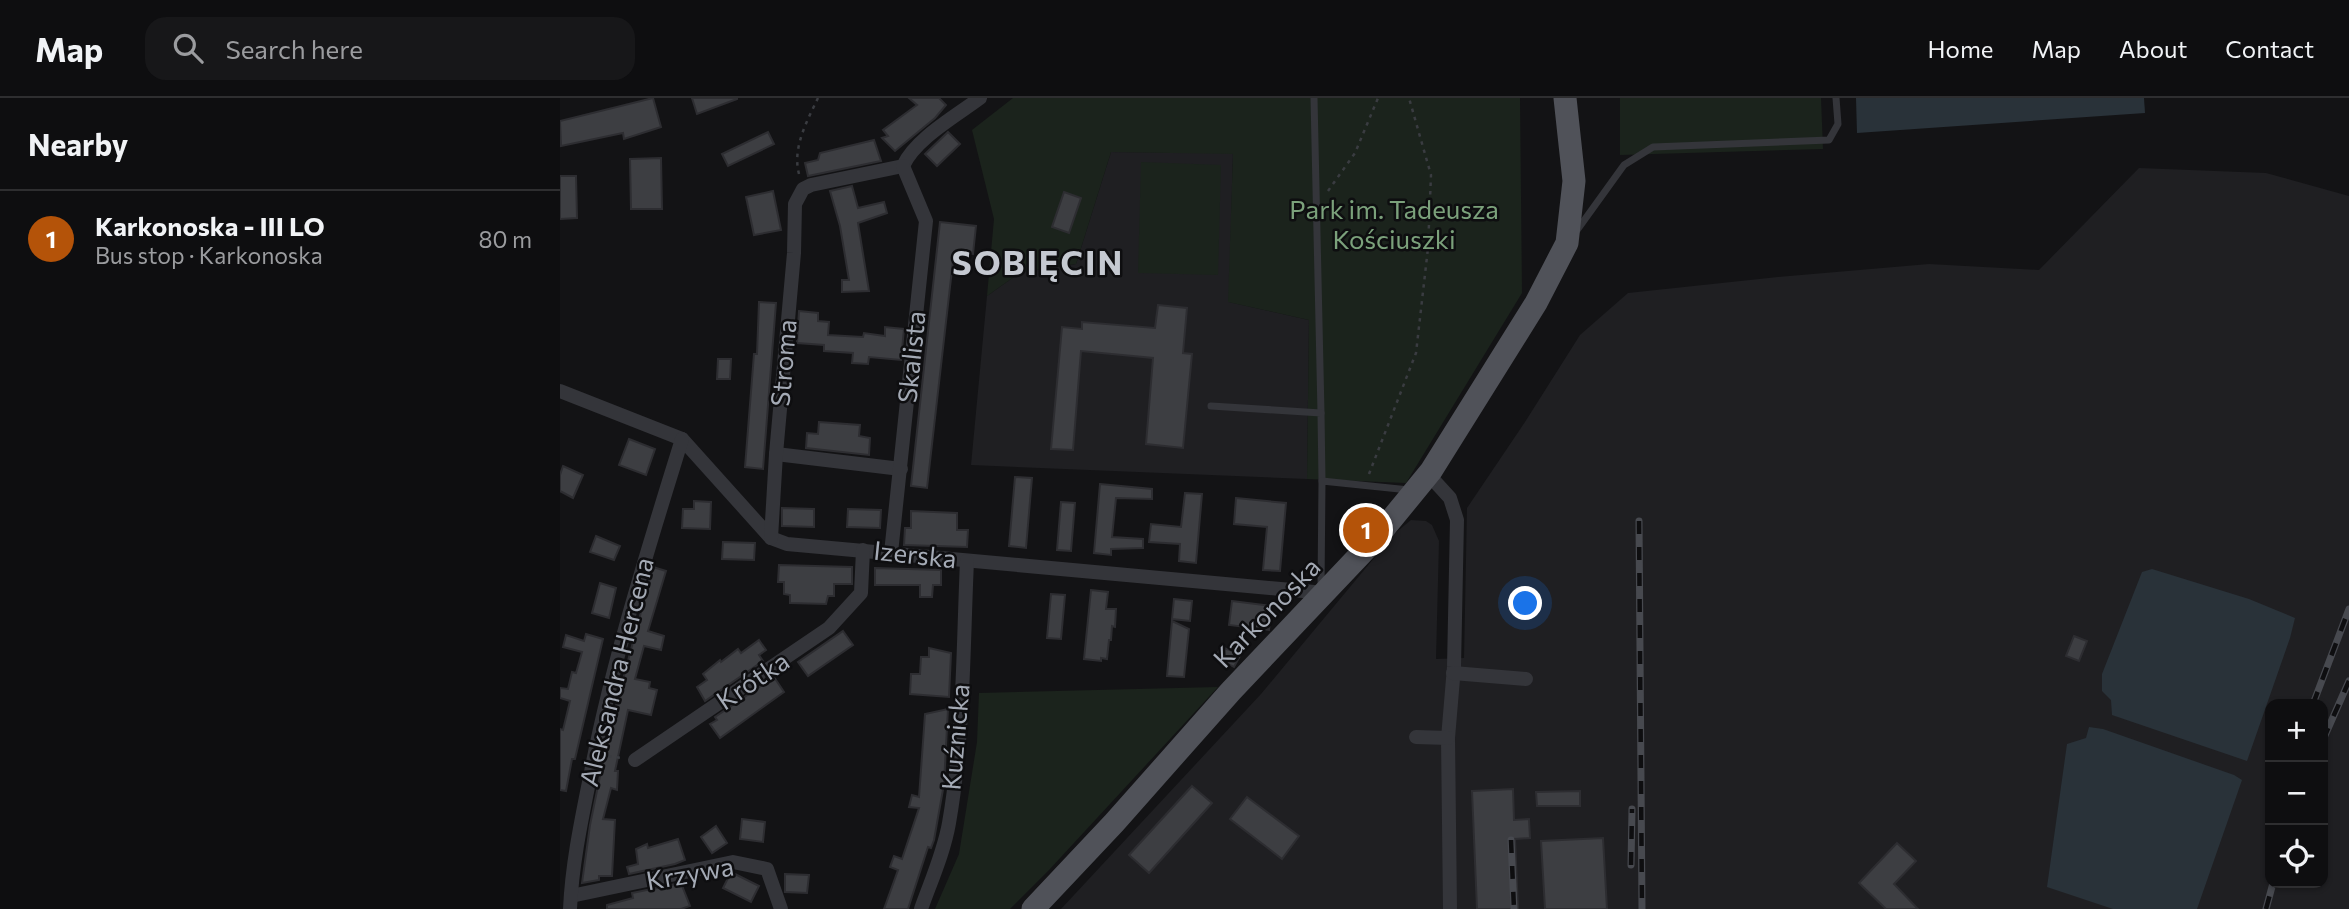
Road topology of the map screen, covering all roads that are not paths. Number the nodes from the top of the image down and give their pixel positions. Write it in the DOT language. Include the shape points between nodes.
graph roads {
  1 [pos="980,98"];
  2 [pos="1314,98"];
  3 [pos="1565,98"];
  4 [pos="1836,98"];
  5 [pos="903,166"];
  6 [pos="1567,243"];
  7 [pos="560,391"];
  8 [pos="1212,405"];
  9 [pos="1321,413"];
  10 [pos="682,439"];
  11 [pos="776,454"];
  12 [pos="901,469"];
  13 [pos="1322,481"];
  14 [pos="1422,483"];
  15 [pos="771,538"];
  16 [pos="863,550"];
  17 [pos="891,553"];
  18 [pos="967,561"];
  19 [pos="1322,596"];
  20 [pos="1453,673"];
  21 [pos="1526,679"];
  22 [pos="1416,737"];
  23 [pos="1448,738"];
  24 [pos="635,760"];
  25 [pos="571,903"];
  26 [pos="780,909"];
  27 [pos="921,909"];
  28 [pos="1033,909"];
  29 [pos="1450,909"];
  1 -- 5 [label="street" via="923,141"];
  2 -- 9 [label="lane"];
  3 -- 6 [label="main road, Karkonoska" via="1574,181"];
  4 -- 6 [label="lane" via="1838,124 1829,140 1653,147 1624,165"];
  5 -- 11 [label="street, Stroma" via="811,185 803,189 795,204"];
  5 -- 12 [label="street, Skalista" via="926,221"];
  6 -- 14 [label="main road, Karkonoska" via="1536,303"];
  7 -- 10 [label="street"];
  8 -- 9 [label="lane"];
  9 -- 13 [label="lane"];
  10 -- 15 [label="street"];
  10 -- 25 [label="street, Aleksandra Hercena" via="643,565 594,753"];
  11 -- 12 [label="street"];
  11 -- 15 [label="street, Stroma"];
  12 -- 17 [label="street, Skalista"];
  13 -- 14 [label="lane" via="1364,486"];
  13 -- 19 [label="lane"];
  14 -- 19 [label="main road, Karkonoska"];
  14 -- 20 [label="street" via="1451,498 1457,520"];
  15 -- 16 [label="street, Izerska" via="787,544"];
  16 -- 17 [label="street, Izerska"];
  16 -- 24 [label="street, Krótka" via="861,593 830,628"];
  17 -- 18 [label="street, Izerska"];
  18 -- 19 [label="street, Izerska"];
  18 -- 27 [label="street, Kuźnicka" via="959,735 949,823"];
  19 -- 28 [label="main road, Karkonoska"];
  20 -- 21 [label="street"];
  20 -- 23 [label="street"];
  22 -- 23 [label="street"];
  23 -- 29 [label="street"];
  25 -- 26 [label="street, Krzywa" via="733,862 767,869"];
}
